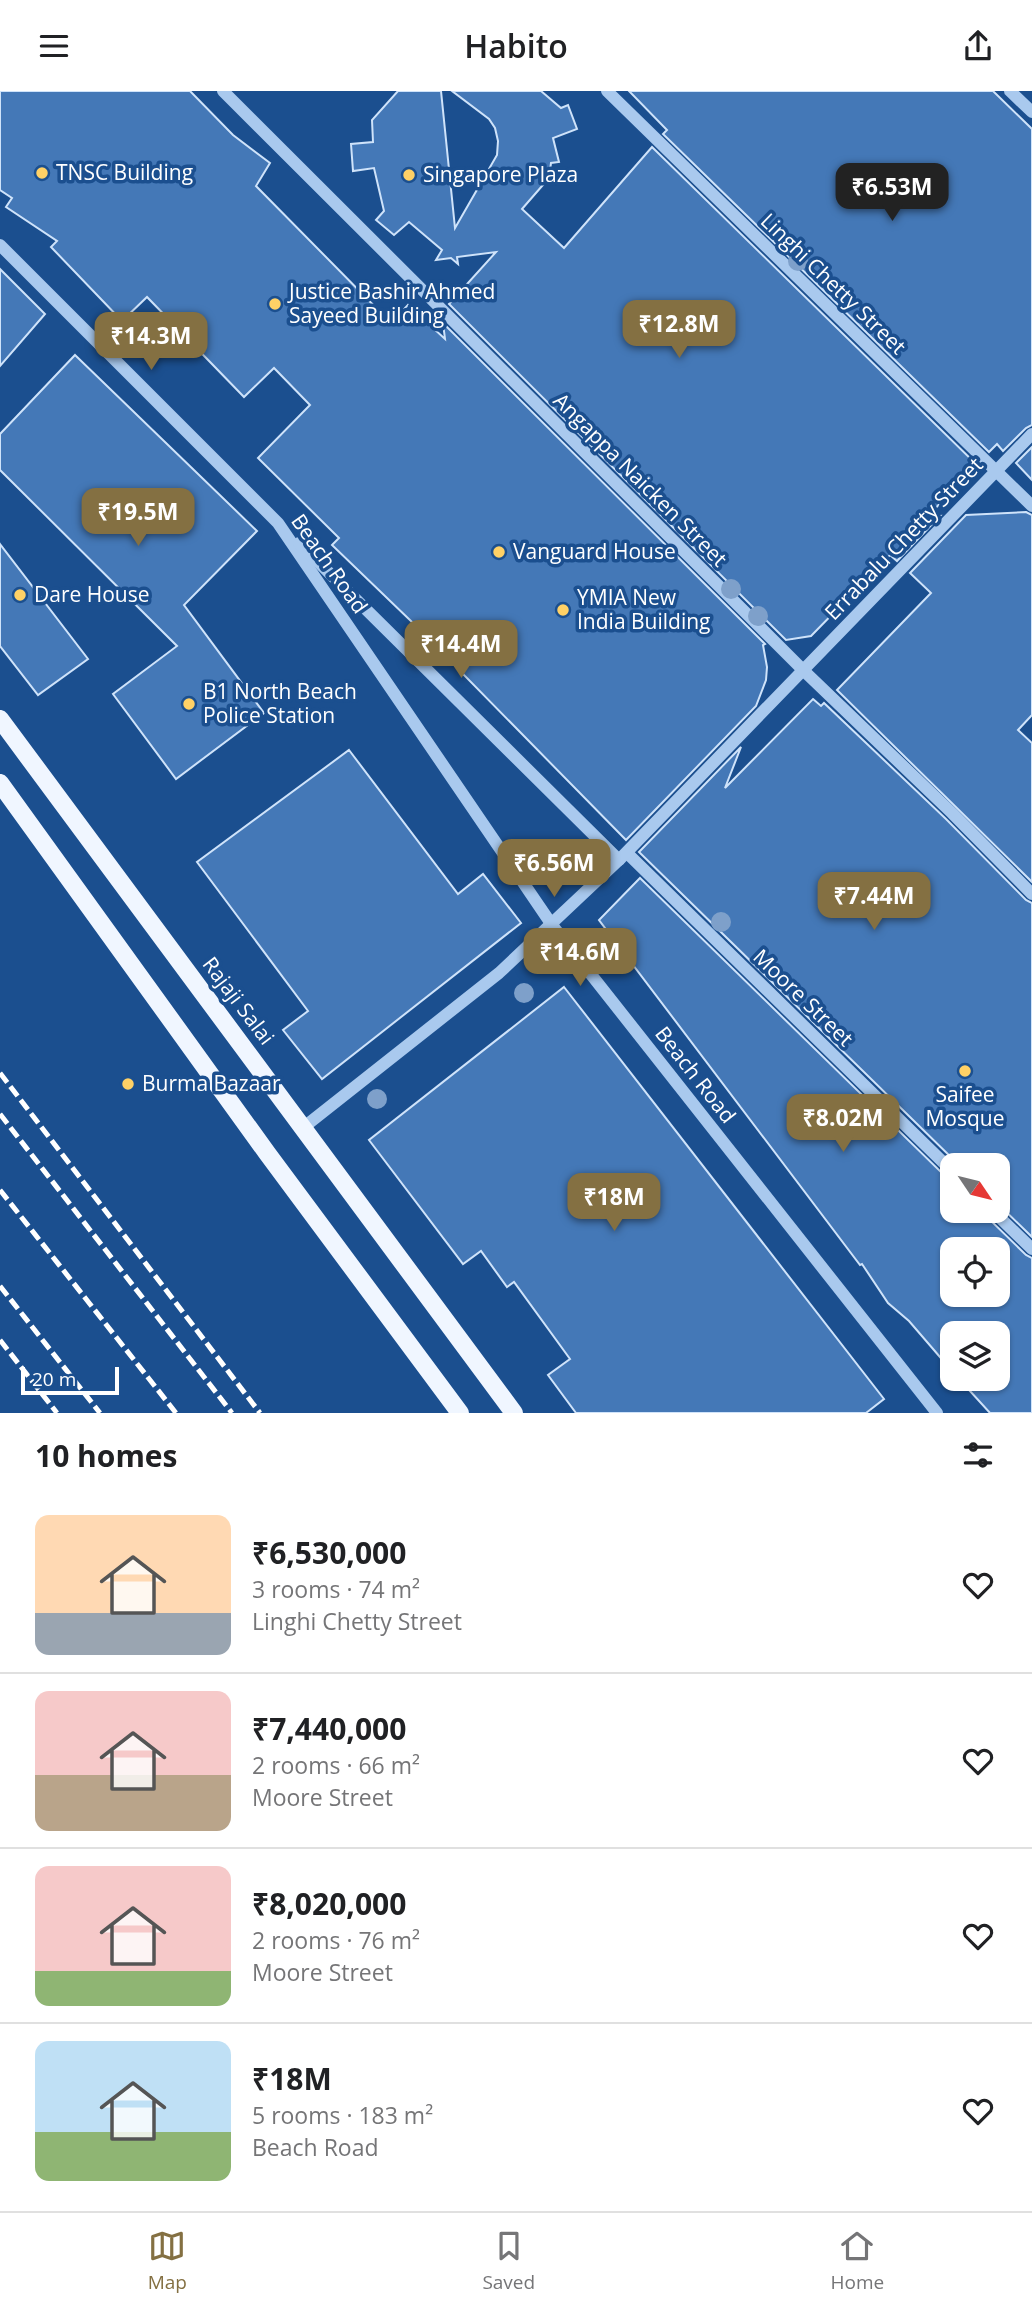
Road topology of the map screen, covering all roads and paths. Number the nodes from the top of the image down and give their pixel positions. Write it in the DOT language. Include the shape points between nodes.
graph roads {
  1 [pos="223,91"];
  2 [pos="607,91"];
  3 [pos="1010,91"];
  4 [pos="1032,112"];
  5 [pos="0,245"];
  6 [pos="1032,434"];
  7 [pos="997,471"];
  8 [pos="1032,506"];
  9 [pos="278,523"];
  10 [pos="803,670"];
  11 [pos="0,719"];
  12 [pos="0,783"];
  13 [pos="623,856"];
  14 [pos="1032,894"];
  15 [pos="552,925"];
  16 [pos="303,1127"];
  17 [pos="940,1160"];
  18 [pos="1005,1223"];
  19 [pos="1032,1249"];
  20 [pos="460,1413"];
  21 [pos="514,1413"];
  22 [pos="937,1413"];
  1 -- 10 [label="street, Angappa Naicken Street"];
  2 -- 7 [label="street, Linghi Chetty Street"];
  3 -- 4 [label="street"];
  5 -- 9 [label="street, Beach Road"];
  6 -- 7 [label="street, Errabalu Chetty Street"];
  7 -- 8 [label="street, Linghi Chetty Street"];
  7 -- 10 [label="street, Errabalu Chetty Street"];
  9 -- 13 [label="street, Moore Street"];
  9 -- 15 [label="street, Beach Road"];
  10 -- 13 [label="street, Errabalu Chetty Street"];
  10 -- 14 [label="street, Angappa Naicken Street"];
  11 -- 16 [label="main road, Rajaji Salai"];
  12 -- 20 [label="main road"];
  13 -- 15 [label="street, Errabalu Chetty Street"];
  13 -- 17 [label="street, Moore Street"];
  15 -- 16 [label="street, Errabalu Chetty Street" via="450,1013"];
  15 -- 22 [label="street, Beach Road"];
  16 -- 21 [label="main road, Rajaji Salai"];
  18 -- 19 [label="street"];
}
